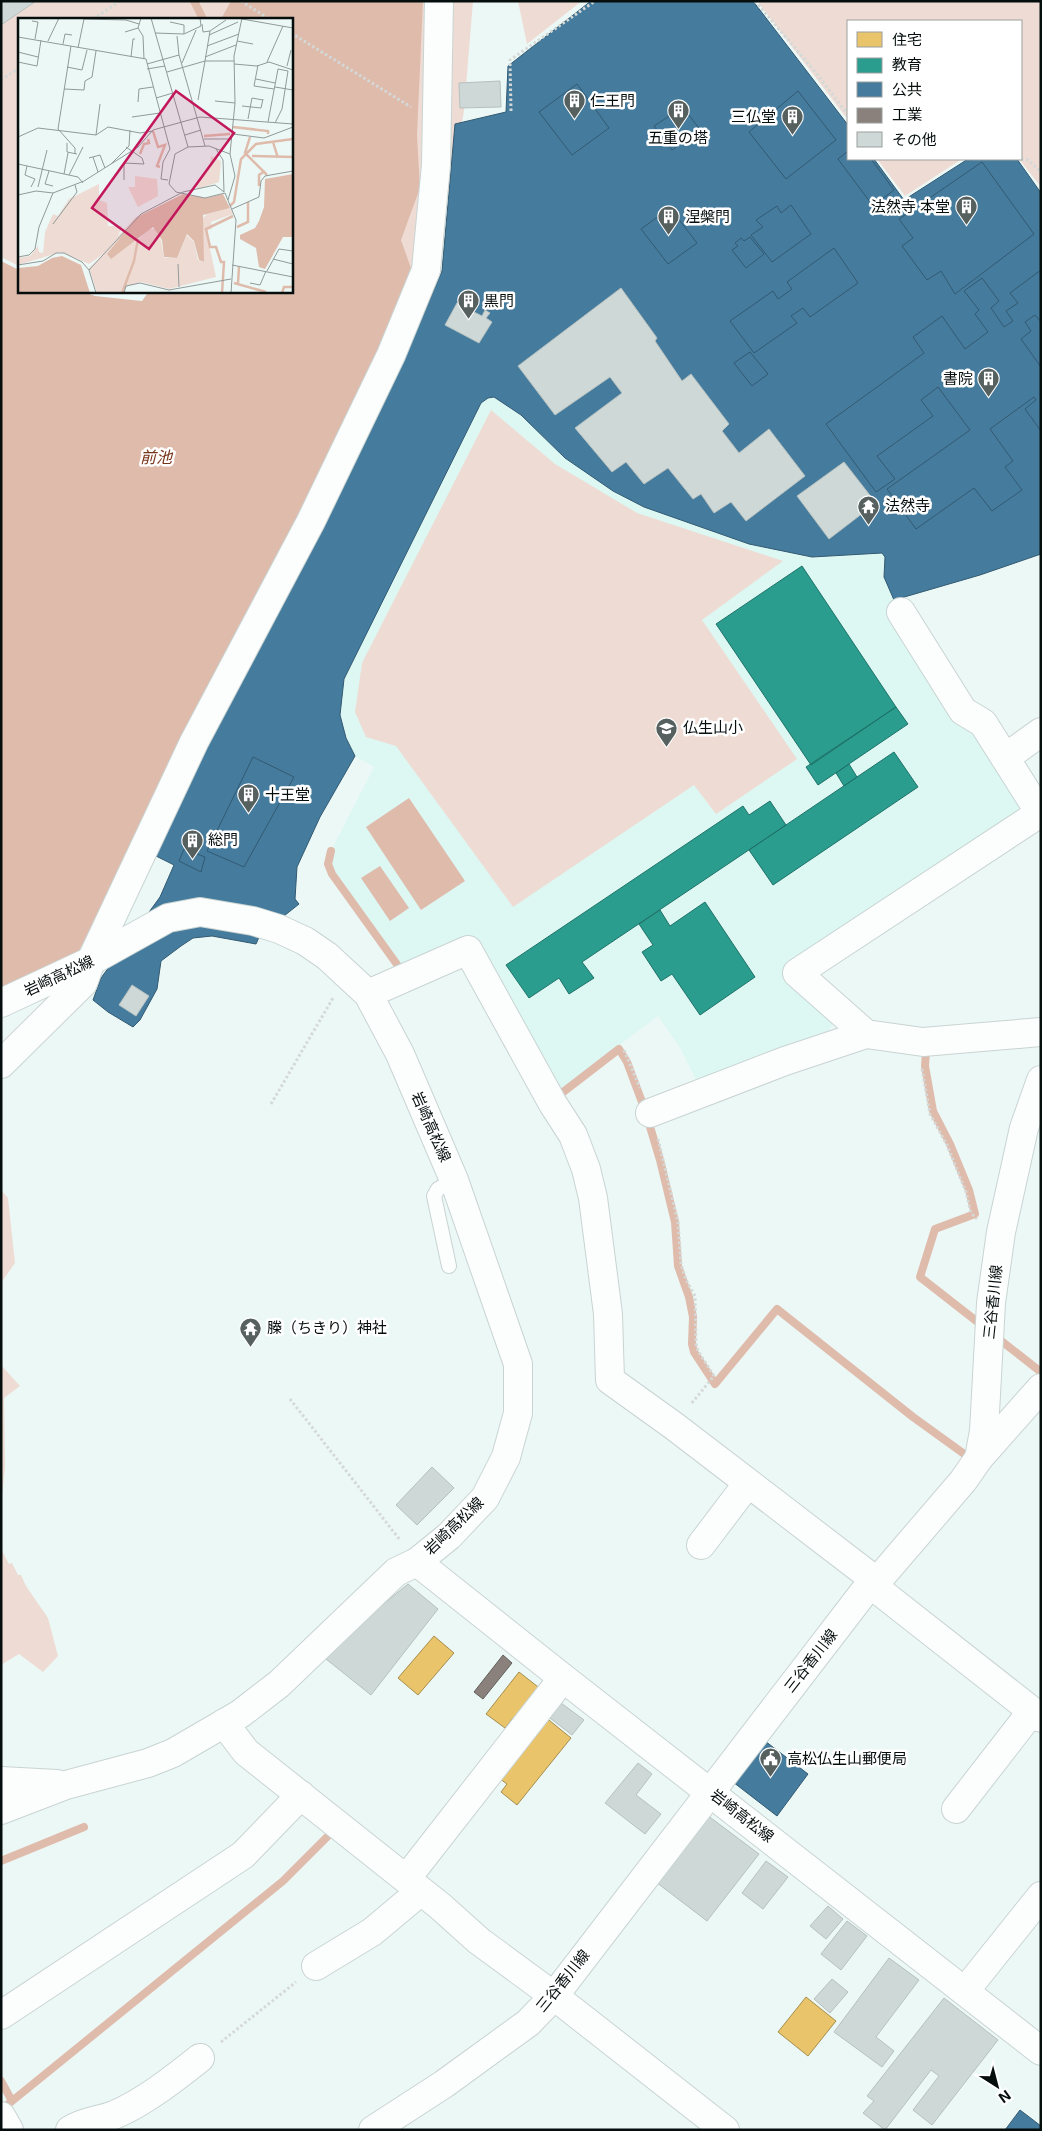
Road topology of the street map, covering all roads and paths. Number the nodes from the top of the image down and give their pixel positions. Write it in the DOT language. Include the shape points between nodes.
graph roads {
  1 [pos="120,1"];
  2 [pos="241,1"];
  3 [pos="439,1"];
  4 [pos="595,1"];
  5 [pos="755,1"];
  6 [pos="94,18"];
  7 [pos="267,18"];
  8 [pos="292,34"];
  9 [pos="18,69"];
  10 [pos="1,80"];
  11 [pos="511,111"];
  12 [pos="847,114"];
  13 [pos="437,124"];
  14 [pos="1022,158"];
  15 [pos="1041,172"];
  16 [pos="901,612"];
  17 [pos="1041,732"];
  18 [pos="1005,758"];
  19 [pos="91,962"];
  20 [pos="347,973"];
  21 [pos="368,994"];
  22 [pos="1,1003"];
  23 [pos="1041,1032"];
  24 [pos="866,1034"];
  25 [pos="924,1042"];
  26 [pos="624,1050"];
  27 [pos="1,1064"];
  28 [pos="1041,1080"];
  29 [pos="271,1104"];
  30 [pos="650,1113"];
  31 [pos="454,1180"];
  32 [pos="1002,1232"];
  33 [pos="449,1266"];
  34 [pos="1041,1388"];
  35 [pos="290,1399"];
  36 [pos="674,1426"];
  37 [pos="978,1458"];
  38 [pos="748,1483"];
  39 [pos="701,1545"];
  40 [pos="417,1562"];
  41 [pos="874,1583"];
  42 [pos="563,1678"];
  43 [pos="1036,1715"];
  44 [pos="224,1723"];
  45 [pos="1,1781"];
  46 [pos="66,1785"];
  47 [pos="710,1791"];
  48 [pos="301,1795"];
  49 [pos="956,1809"];
  50 [pos="1,1810"];
  51 [pos="413,1885"];
  52 [pos="1041,1896"];
  53 [pos="316,1966"];
  54 [pos="965,1991"];
  55 [pos="554,1996"];
  56 [pos="1,2015"];
  57 [pos="1041,2050"];
  58 [pos="200,2058"];
  59 [pos="1,2116"];
  60 [pos="10,2130"];
  61 [pos="70,2130"];
  62 [pos="373,2130"];
  63 [pos="725,2130"];
  1 -- 6 [label="path"];
  2 -- 7 [label="path"];
  3 -- 13 [label="street"];
  4 -- 11 [label="path" via="510,60"];
  5 -- 12 [label="path"];
  8 -- 13 [label="path"];
  9 -- 10 [label="path"];
  13 -- 19 [label="street" via="426,270 391,355 311,521 194,742"];
  14 -- 15 [label="path"];
  16 -- 18 [label="street" via="963,711 983,724"];
  17 -- 18 [label="street"];
  18 -- 24 [label="street" via="1040,813 797,973"];
  19 -- 20 [label="street, 岩崎高松線" via="168,918 200,912 253,920 279,929 305,941"];
  19 -- 22 [label="street, 岩崎高松線"];
  19 -- 27 [label="street" via="83,983"];
  20 -- 21 [label="street, 岩崎高松線"];
  20 -- 29 [label="path"];
  21 -- 31 [label="street, 岩崎高松線" via="400,1054"];
  21 -- 36 [label="street" via="468,950 573,1135 586,1169 593,1198 608,1314 610,1380"];
  23 -- 25 [label="street"];
  24 -- 25 [label="street"];
  24 -- 30 [label="street"];
  25 -- 32 [label="path" via="921,1066 930,1114 947,1145 971,1213 976,1219"];
  26 -- 30 [label="path"];
  28 -- 32 [label="street, 三谷香川線" via="1024,1128"];
  30 -- 36 [label="path" via="678,1222 681,1264 695,1296 698,1351 714,1376"];
  31 -- 33 [label="lane" via="438,1189 434,1196"];
  31 -- 40 [label="street, 岩崎高松線" via="518,1364 518,1413 506,1457 485,1498"];
  32 -- 37 [label="street, 三谷香川線" via="991,1303 984,1431"];
  34 -- 37 [label="street"];
  35 -- 40 [label="path"];
  36 -- 38 [label="street"];
  37 -- 41 [label="street, 三谷香川線" via="964,1481"];
  38 -- 39 [label="street"];
  38 -- 41 [label="street" via="871,1577"];
  40 -- 42 [label="street, 岩崎高松線"];
  40 -- 44 [label="street" via="396,1572 279,1684"];
  41 -- 43 [label="street" via="878,1590"];
  41 -- 47 [label="street, 三谷香川線"];
  42 -- 47 [label="street, 岩崎高松線"];
  42 -- 51 [label="street"];
  43 -- 49 [label="street"];
  44 -- 46 [label="street" via="173,1753 148,1763"];
  44 -- 48 [label="street" via="246,1752"];
  45 -- 46 [label="street"];
  46 -- 50 [label="street"];
  47 -- 54 [label="street, 岩崎高松線"];
  47 -- 55 [label="street, 三谷香川線"];
  48 -- 51 [label="street"];
  48 -- 56 [label="street" via="243,1855"];
  51 -- 53 [label="street" via="372,1932"];
  51 -- 55 [label="street" via="479,1941"];
  52 -- 54 [label="street"];
  53 -- 58 [label="path"];
  54 -- 57 [label="street, 岩崎高松線"];
  55 -- 62 [label="street, 三谷香川線" via="528,2024"];
  55 -- 63 [label="street"];
  58 -- 61 [label="street" via="164,2087 114,2115 82,2123"];
  59 -- 60 [label="street"];
}
